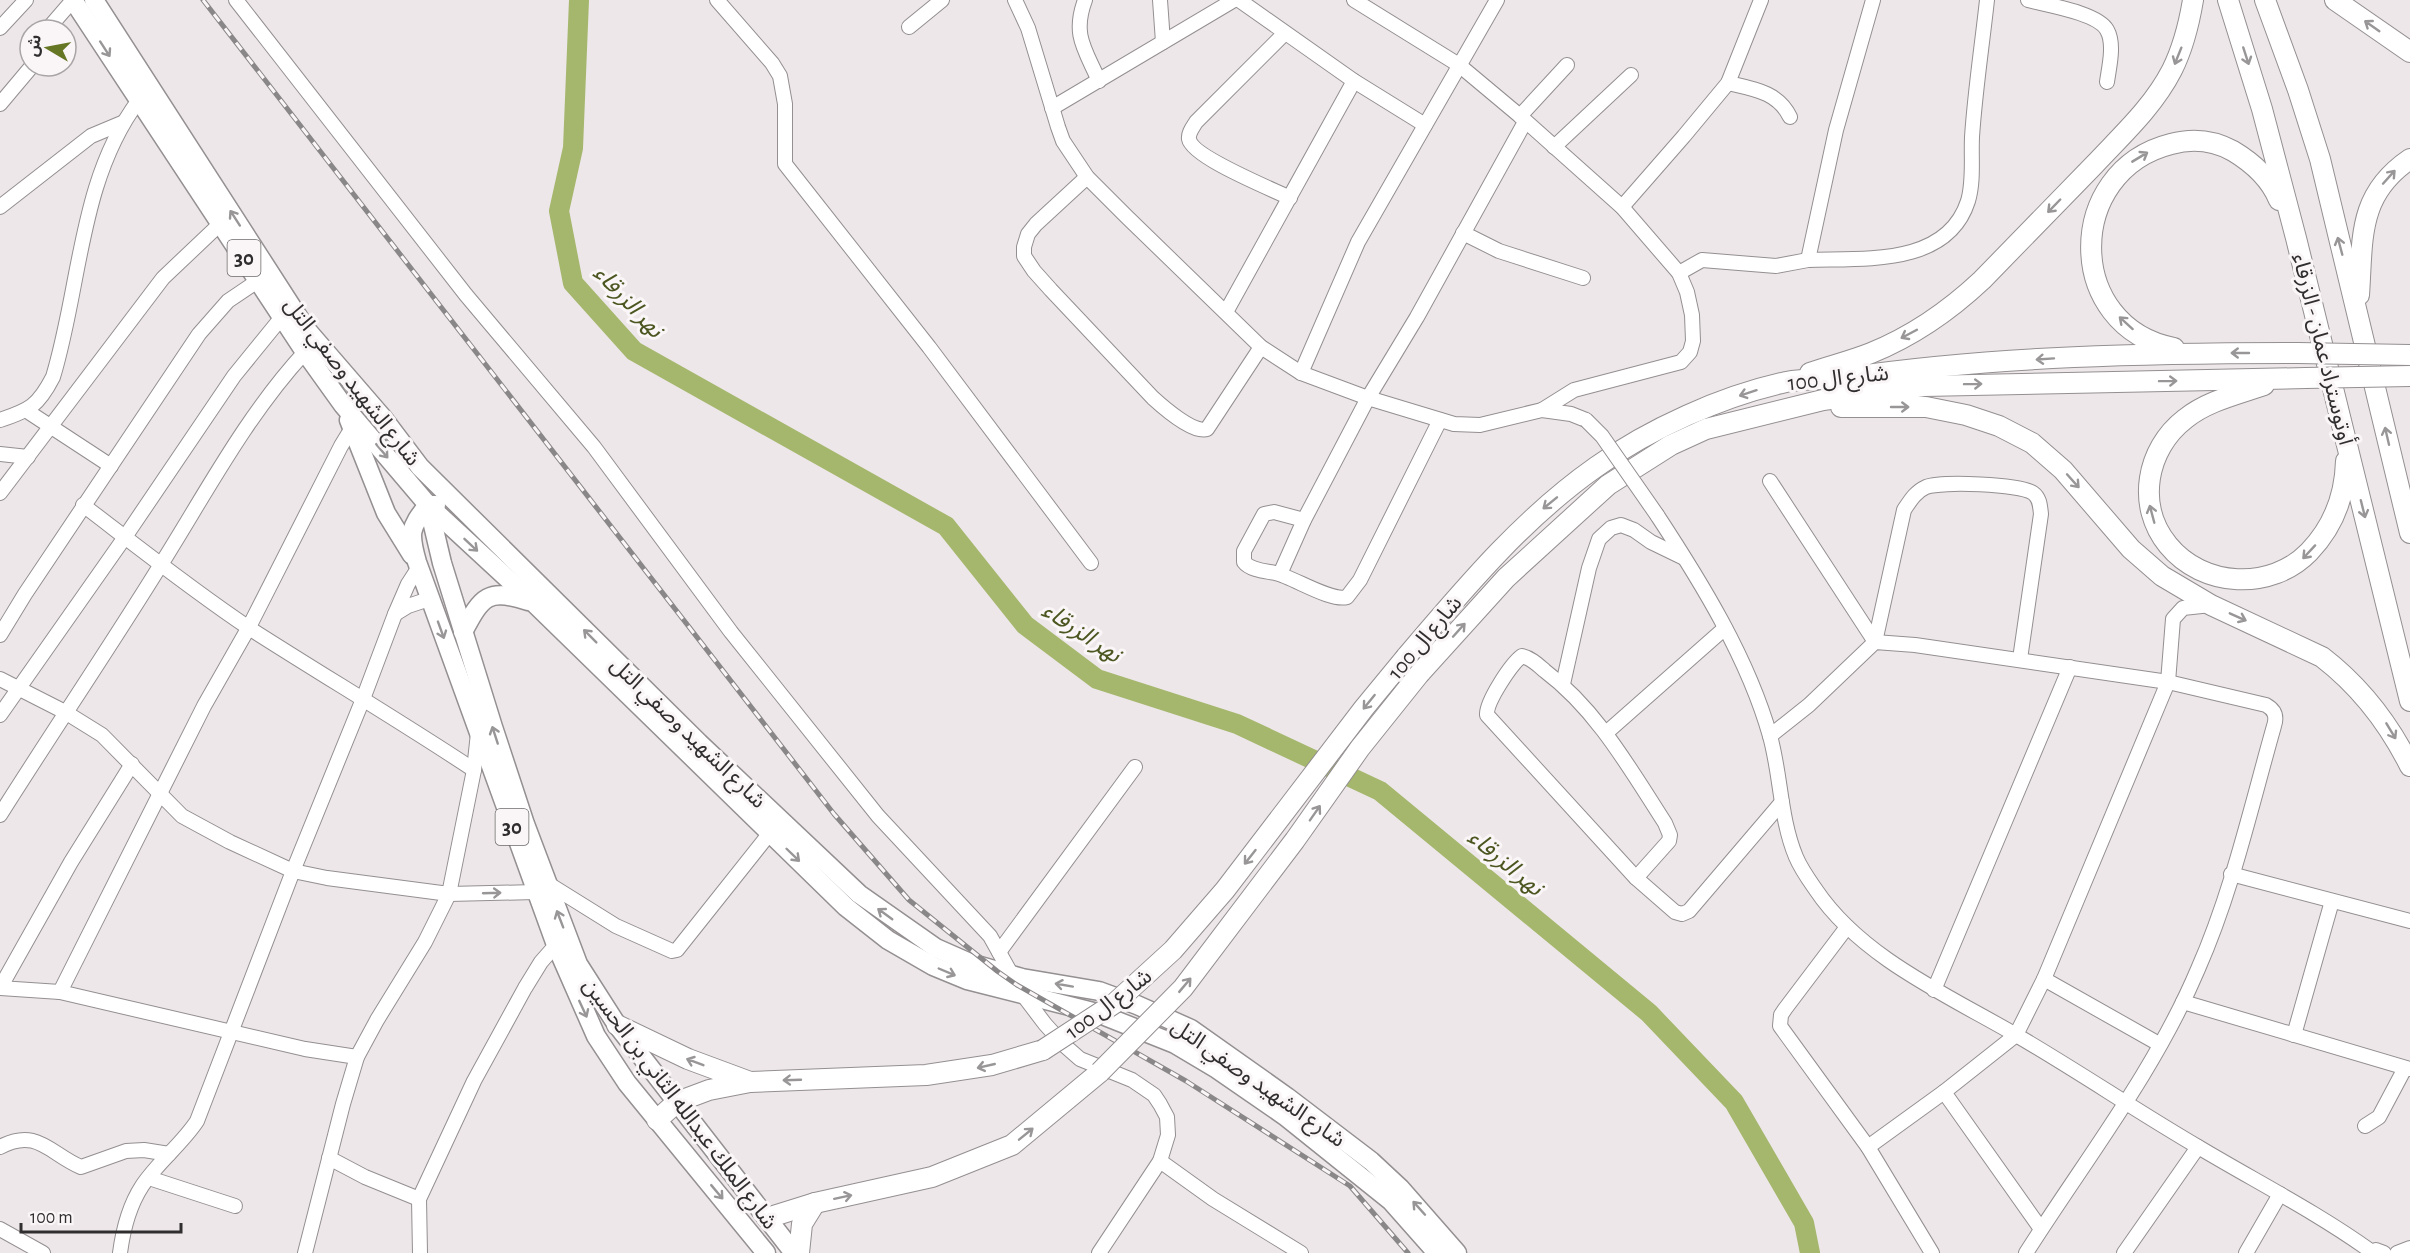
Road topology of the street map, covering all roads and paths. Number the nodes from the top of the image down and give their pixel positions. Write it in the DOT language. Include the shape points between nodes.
graph roads {
  1 [pos="26,0"];
  2 [pos="73,0"];
  3 [pos="94,0"];
  4 [pos="236,0"];
  5 [pos="717,0"];
  6 [pos="942,0"];
  7 [pos="1015,0"];
  8 [pos="1086,0"];
  9 [pos="1160,0"];
  10 [pos="1234,0"];
  11 [pos="1239,0"];
  12 [pos="1354,0"];
  13 [pos="1497,0"];
  14 [pos="1761,0"];
  15 [pos="1873,0"];
  16 [pos="1987,0"];
  17 [pos="2028,0"];
  18 [pos="2193,0"];
  19 [pos="2228,0"];
  20 [pos="2265,0"];
  21 [pos="2335,0"];
  22 [pos="57,18"];
  23 [pos="909,27"];
  24 [pos="0,28"];
  25 [pos="1285,33"];
  26 [pos="1163,42"];
  27 [pos="2410,52"];
  28 [pos="1459,65"];
  29 [pos="1567,65"];
  30 [pos="1631,75"];
  31 [pos="22,78"];
  32 [pos="1099,81"];
  33 [pos="1354,81"];
  34 [pos="1728,82"];
  35 [pos="2107,82"];
  36 [pos="139,100"];
  37 [pos="0,104"];
  38 [pos="1052,108"];
  39 [pos="1790,117"];
  40 [pos="1523,119"];
  41 [pos="122,123"];
  42 [pos="1425,125"];
  43 [pos="1554,147"];
  44 [pos="2410,159"];
  45 [pos="1087,177"];
  46 [pos="1290,198"];
  47 [pos="0,207"];
  48 [pos="1622,207"];
  49 [pos="221,223"];
  50 [pos="1463,233"];
  51 [pos="2296,238"];
  52 [pos="1808,260"];
  53 [pos="1679,273"];
  54 [pos="1583,278"];
  55 [pos="259,280"];
  56 [pos="1226,312"];
  57 [pos="2358,312"];
  58 [pos="282,317"];
  59 [pos="1261,347"];
  60 [pos="305,352"];
  61 [pos="2198,353"];
  62 [pos="2410,355"];
  63 [pos="1301,373"];
  64 [pos="2410,376"];
  65 [pos="2279,379"];
  66 [pos="1789,381"];
  67 [pos="1368,398"];
  68 [pos="343,405"];
  69 [pos="1800,405"];
  70 [pos="1542,410"];
  71 [pos="27,411"];
  72 [pos="0,420"];
  73 [pos="1440,420"];
  74 [pos="52,426"];
  75 [pos="352,428"];
  76 [pos="2346,440"];
  77 [pos="0,454"];
  78 [pos="28,457"];
  79 [pos="111,465"];
  80 [pos="420,467"];
  81 [pos="2394,467"];
  82 [pos="1770,481"];
  83 [pos="2410,492"];
  84 [pos="0,493"];
  85 [pos="456,504"];
  86 [pos="83,505"];
  87 [pos="428,505"];
  88 [pos="1304,520"];
  89 [pos="2410,533"];
  90 [pos="125,537"];
  91 [pos="1686,559"];
  92 [pos="1091,563"];
  93 [pos="418,564"];
  94 [pos="161,566"];
  95 [pos="1280,574"];
  96 [pos="429,599"];
  97 [pos="533,602"];
  98 [pos="2211,605"];
  99 [pos="395,614"];
  100 [pos="249,627"];
  101 [pos="1725,628"];
  102 [pos="463,632"];
  103 [pos="0,635"];
  104 [pos="1875,642"];
  105 [pos="2020,659"];
  106 [pos="2070,666"];
  107 [pos="0,679"];
  108 [pos="2168,682"];
  109 [pos="1563,684"];
  110 [pos="18,688"];
  111 [pos="363,699"];
  112 [pos="2410,701"];
  113 [pos="65,712"];
  114 [pos="0,714"];
  115 [pos="478,731"];
  116 [pos="1606,733"];
  117 [pos="1770,736"];
  118 [pos="132,764"];
  119 [pos="2410,766"];
  120 [pos="1136,767"];
  121 [pos="474,770"];
  122 [pos="161,796"];
  123 [pos="1782,802"];
  124 [pos="0,814"];
  125 [pos="770,833"];
  126 [pos="293,871"];
  127 [pos="2231,874"];
  128 [pos="1636,878"];
  129 [pos="541,888"];
  130 [pos="448,894"];
  131 [pos="2332,901"];
  132 [pos="2410,921"];
  133 [pos="1847,927"];
  134 [pos="556,945"];
  135 [pos="999,952"];
  136 [pos="1013,975"];
  137 [pos="2044,979"];
  138 [pos="1934,990"];
  139 [pos="60,992"];
  140 [pos="1023,995"];
  141 [pos="2182,1002"];
  142 [pos="617,1025"];
  143 [pos="232,1031"];
  144 [pos="2016,1035"];
  145 [pos="2294,1035"];
  146 [pos="2159,1044"];
  147 [pos="357,1057"];
  148 [pos="2408,1068"];
  149 [pos="750,1082"];
  150 [pos="1944,1092"];
  151 [pos="2126,1101"];
  152 [pos="677,1102"];
  153 [pos="657,1120"];
  154 [pos="2365,1126"];
  155 [pos="0,1147"];
  156 [pos="2198,1147"];
  157 [pos="1868,1148"];
  158 [pos="169,1154"];
  159 [pos="329,1158"];
  160 [pos="1160,1161"];
  161 [pos="149,1178"];
  162 [pos="2280,1194"];
  163 [pos="419,1199"];
  164 [pos="815,1203"];
  165 [pos="235,1206"];
  166 [pos="766,1218"];
  167 [pos="0,1229"];
  168 [pos="2041,1229"];
  169 [pos="748,1231"];
  170 [pos="2410,1248"];
  171 [pos="2369,1251"];
  172 [pos="43,1253"];
  173 [pos="120,1253"];
  174 [pos="306,1253"];
  175 [pos="420,1253"];
  176 [pos="766,1253"];
  177 [pos="794,1253"];
  178 [pos="799,1253"];
  179 [pos="1099,1253"];
  180 [pos="1301,1253"];
  181 [pos="1437,1253"];
  182 [pos="1457,1253"];
  183 [pos="1932,1253"];
  184 [pos="2026,1253"];
  185 [pos="2124,1253"];
  186 [pos="2246,1253"];
  187 [pos="2397,1253"];
  1 -- 24 [label="street"];
  2 -- 22 [label="street"];
  2 -- 36 [label="main road, شارع الشهيد وصفي التل / 30, one-way"];
  80 -- 3 [label="main road, شارع الشهيد وصفي التل / 30, one-way" via="306,329"];
  4 -- 135 [label="street" via="459,286 594,447 731,632 878,816 990,936"];
  5 -- 92 [label="street" via="780,76 785,104 784,164 929,347"];
  6 -- 23 [label="street"];
  7 -- 38 [label="street" via="1028,28"];
  8 -- 32 [label="street" via="1079,17 1079,36"];
  9 -- 26 [label="street"];
  10 -- 26 [label="street"];
  11 -- 25 [label="street"];
  12 -- 28 [label="street"];
  13 -- 28 [label="street"];
  14 -- 34 [label="street"];
  15 -- 52 [label="street" via="1836,130"];
  16 -- 52 [label="street" via="1972,135 1971,186 1968,202 1955,226 1942,238 1904,255"];
  17 -- 35 [label="street" via="2100,22 2110,38"];
  18 -- 66 [label="highway, one-way" via="2180,53 2153,100 1982,280 1914,332 1873,352"];
  19 -- 51 [label="highway, أوتوستراد عمان - الزرقاء, one-way"];
  57 -- 20 [label="highway, أوتوستراد عمان - الزرقاء, one-way" via="2309,124"];
  27 -- 21 [label="highway, one-way"];
  25 -- 33 [label="street"];
  25 -- 46 [label="street" via="1196,122 1189,139 1193,147 1218,164"];
  26 -- 32 [label="street"];
  28 -- 40 [label="street"];
  28 -- 42 [label="street"];
  29 -- 40 [label="street"];
  30 -- 43 [label="street"];
  31 -- 37 [label="street"];
  32 -- 38 [label="street"];
  33 -- 42 [label="street"];
  33 -- 46 [label="street"];
  34 -- 39 [label="street" via="1769,94"];
  34 -- 48 [label="street"];
  36 -- 41 [label="street"];
  36 -- 49 [label="main road, شارع الشهيد وصفي التل / 30"];
  38 -- 45 [label="street" via="1064,141"];
  40 -- 43 [label="street"];
  40 -- 50 [label="street"];
  41 -- 47 [label="street" via="91,136"];
  41 -- 71 [label="street" via="96,186 53,377 38,403"];
  42 -- 63 [label="street" via="1358,242"];
  43 -- 48 [label="street"];
  57 -- 44 [label="highway, one-way" via="2366,217 2380,188"];
  45 -- 56 [label="street"];
  45 -- 59 [label="street" via="1028,234 1024,256 1045,284 1153,398 1204,431"];
  46 -- 56 [label="street"];
  48 -- 53 [label="street"];
  49 -- 55 [label="main road, شارع الشهيد وصفي التل / 30"];
  49 -- 74 [label="street" via="163,278"];
  50 -- 54 [label="street" via="1499,251"];
  50 -- 67 [label="street"];
  61 -- 51 [label="highway, one-way" via="2159,345 2138,334 2118,317 2096,285 2091,261 2092,230 2101,200 2114,179 2140,156 2165,145 2191,140 2217,144 2245,159 2270,182"];
  51 -- 76 [label="highway, أوتوستراد عمان - الزرقاء"];
  52 -- 53 [label="street" via="1776,266 1702,260"];
  53 -- 70 [label="street" via="1688,292 1693,341 1681,362 1574,390"];
  55 -- 58 [label="main road, شارع الشهيد وصفي التل / 30"];
  55 -- 79 [label="street" via="237,293 212,318"];
  56 -- 59 [label="street"];
  81 -- 57 [label="highway, أوتوستراد عمان - الزرقاء, one-way"];
  58 -- 60 [label="main road, شارع الشهيد وصفي التل / 30"];
  58 -- 90 [label="street" via="234,376"];
  59 -- 63 [label="street"];
  60 -- 68 [label="main road, شارع الشهيد وصفي التل / 30"];
  60 -- 94 [label="street" via="257,410"];
  62 -- 61 [label="highway, شارع ال 100, one-way, bridge"];
  61 -- 66 [label="highway, شارع ال 100, one-way" via="2065,358"];
  63 -- 67 [label="street"];
  64 -- 65 [label="highway, شارع ال 100, bridge"];
  69 -- 65 [label="highway, شارع ال 100, one-way" via="1878,391 1961,384"];
  76 -- 65 [label="highway, one-way" via="2345,480 2336,511 2317,544 2289,569 2268,578 2233,579 2205,571 2178,556 2154,524 2150,508 2149,476 2162,444 2199,410"];
  66 -- 149 [label="highway, شارع ال 100, one-way, bridge" via="1730,399 1661,428 1596,466 1541,511 1477,574 1406,657 1225,890 1173,950 1115,1003 1042,1050 983,1067 926,1076"];
  67 -- 73 [label="street"];
  67 -- 88 [label="street"];
  68 -- 75 [label="main road"];
  68 -- 87 [label="main road, شارع الشهيد وصفي التل / 30, one-way"];
  69 -- 98 [label="highway, one-way" via="1926,407 1999,426 2032,443 2063,470 2132,549 2162,576"];
  164 -- 69 [label="highway, شارع ال 100, one-way, bridge" via="932,1177 1012,1145 1100,1072 1183,988 1360,747 1506,578 1608,485 1671,446 1706,429"];
  70 -- 73 [label="street" via="1480,425"];
  70 -- 91 [label="street, bridge" via="1586,420 1602,436"];
  71 -- 72 [label="street"];
  71 -- 74 [label="street"];
  73 -- 95 [label="street" via="1360,580 1347,597 1336,597"];
  74 -- 78 [label="street"];
  74 -- 79 [label="street"];
  75 -- 93 [label="main road" via="389,518"];
  75 -- 100 [label="street"];
  76 -- 112 [label="highway, أوتوستراد عمان - الزرقاء, one-way"];
  77 -- 78 [label="street"];
  78 -- 84 [label="street"];
  79 -- 86 [label="street"];
  80 -- 85 [label="main road, شارع الشهيد وصفي التل"];
  80 -- 87 [label="main road, شارع الملك عبدالله الثاني بن الحسين / 30"];
  81 -- 83 [label="highway"];
  81 -- 89 [label="highway, أوتوستراد عمان - الزرقاء"];
  82 -- 104 [label="street"];
  85 -- 87 [label="main road"];
  136 -- 85 [label="main road, شارع الشهيد وصفي التل, one-way" via="936,948 859,894"];
  86 -- 90 [label="street"];
  86 -- 103 [label="street"];
  87 -- 93 [label="main road, شارع الملك عبدالله الثاني بن الحسين / 30" via="411,529"];
  87 -- 97 [label="main road, شارع الشهيد وصفي التل, one-way"];
  87 -- 102 [label="main road, شارع الملك عبدالله الثاني بن الحسين / 30"];
  88 -- 95 [label="street"];
  88 -- 95 [label="street" via="1274,512 1264,514 1244,551 1246,565"];
  90 -- 94 [label="street"];
  90 -- 110 [label="street"];
  91 -- 101 [label="street"];
  91 -- 109 [label="street" via="1621,525 1599,539"];
  93 -- 96 [label="main road, شارع الملك عبدالله الثاني بن الحسين / 30"];
  93 -- 99 [label="street"];
  94 -- 100 [label="street"];
  94 -- 113 [label="street"];
  96 -- 99 [label="street"];
  96 -- 115 [label="main road, شارع الملك عبدالله الثاني بن الحسين / 30, one-way"];
  97 -- 102 [label="main road" via="493,594 476,608"];
  97 -- 125 [label="main road, شارع الشهيد وصفي التل"];
  98 -- 108 [label="street" via="2183,608 2173,619"];
  98 -- 119 [label="highway, one-way" via="2322,657 2336,668 2374,706"];
  99 -- 111 [label="street"];
  100 -- 111 [label="street"];
  100 -- 122 [label="street" via="204,706"];
  101 -- 116 [label="street"];
  101 -- 117 [label="street" via="1740,655"];
  129 -- 102 [label="main road, شارع الملك عبدالله الثاني بن الحسين / 30, one-way"];
  104 -- 105 [label="street"];
  104 -- 105 [label="street" via="1904,510 1912,498 1938,483 2016,488 2037,497 2041,514"];
  104 -- 117 [label="street"];
  105 -- 106 [label="street"];
  106 -- 108 [label="street"];
  106 -- 138 [label="street"];
  107 -- 110 [label="street"];
  108 -- 127 [label="street" via="2266,705 2275,714"];
  108 -- 137 [label="street"];
  109 -- 116 [label="street"];
  109 -- 128 [label="street" via="1522,656 1488,704 1487,715"];
  110 -- 113 [label="street"];
  110 -- 114 [label="street"];
  111 -- 121 [label="street"];
  111 -- 126 [label="street"];
  113 -- 118 [label="street" via="102,735"];
  113 -- 124 [label="street"];
  115 -- 121 [label="street"];
  115 -- 129 [label="main road, شارع الملك عبدالله الثاني بن الحسين / 30"];
  116 -- 128 [label="street" via="1670,836 1666,846"];
  117 -- 123 [label="street"];
  118 -- 122 [label="street"];
  118 -- 139 [label="street" via="0,988"];
  120 -- 135 [label="street"];
  121 -- 130 [label="street"];
  122 -- 126 [label="street" via="203,829"];
  122 -- 139 [label="street"];
  123 -- 128 [label="street" via="1689,911 1675,912"];
  123 -- 133 [label="street" via="1796,857 1817,892"];
  125 -- 129 [label="street" via="677,950 616,926"];
  125 -- 140 [label="main road, شارع الشهيد وصفي التل, one-way" via="846,907 888,940 967,980"];
  126 -- 130 [label="street"];
  126 -- 143 [label="street"];
  127 -- 131 [label="street"];
  127 -- 141 [label="street" via="2202,960"];
  130 -- 129 [label="street, one-way"];
  129 -- 134 [label="main road, شارع الملك عبدالله الثاني بن الحسين / 30"];
  142 -- 129 [label="main road, شارع الملك عبدالله الثاني بن الحسين / 30, one-way" via="578,964"];
  130 -- 147 [label="street" via="425,942"];
  131 -- 132 [label="street"];
  131 -- 145 [label="street"];
  133 -- 138 [label="street"];
  133 -- 157 [label="street" via="1785,1009 1780,1026"];
  134 -- 153 [label="main road, شارع الملك عبدالله الثاني بن الحسين / 30, one-way" via="609,1059"];
  134 -- 163 [label="street" via="525,988 474,1081"];
  135 -- 136 [label="street"];
  136 -- 140 [label="street"];
  182 -- 136 [label="main road, شارع الشهيد وصفي التل, one-way" via="1371,1161 1191,1029 1099,991"];
  137 -- 144 [label="street"];
  137 -- 146 [label="street"];
  138 -- 144 [label="street"];
  139 -- 143 [label="street"];
  140 -- 160 [label="street" via="1080,1059 1132,1080 1154,1095 1167,1118 1168,1140"];
  140 -- 181 [label="main road, شارع الشهيد وصفي التل" via="1097,1013 1174,1044 1217,1069 1285,1116 1391,1201"];
  141 -- 145 [label="street"];
  141 -- 146 [label="street"];
  149 -- 142 [label="highway, one-way" via="688,1059"];
  142 -- 152 [label="main road, شارع الملك عبدالله الثاني بن الحسين / 30"];
  143 -- 147 [label="street"];
  143 -- 158 [label="street" via="197,1121"];
  144 -- 150 [label="street"];
  144 -- 151 [label="street"];
  145 -- 148 [label="street"];
  146 -- 151 [label="street"];
  147 -- 159 [label="street"];
  148 -- 154 [label="street" via="2379,1118"];
  149 -- 152 [label="highway, شارع ال 100" via="709,1090"];
  150 -- 157 [label="street"];
  150 -- 168 [label="street"];
  151 -- 156 [label="street"];
  151 -- 168 [label="street"];
  152 -- 153 [label="highway, شارع ال 100"];
  152 -- 166 [label="main road, شارع الملك عبدالله الثاني بن الحسين / 30"];
  153 -- 169 [label="main road, شارع الملك عبدالله الثاني بن الحسين / 30, one-way"];
  155 -- 158 [label="street" via="22,1139 36,1141 81,1167 126,1151"];
  156 -- 162 [label="street"];
  156 -- 185 [label="street"];
  157 -- 183 [label="street"];
  158 -- 161 [label="street"];
  159 -- 163 [label="street"];
  159 -- 174 [label="street"];
  160 -- 179 [label="street"];
  160 -- 180 [label="street"];
  161 -- 165 [label="street"];
  161 -- 173 [label="street" via="128,1214"];
  162 -- 171 [label="street"];
  162 -- 186 [label="street"];
  163 -- 175 [label="street"];
  164 -- 166 [label="highway, شارع ال 100"];
  164 -- 178 [label="highway" via="802,1224"];
  166 -- 169 [label="main road"];
  166 -- 177 [label="main road, شارع الملك عبدالله الثاني بن الحسين / 30"];
  167 -- 172 [label="street"];
  168 -- 184 [label="street"];
  169 -- 176 [label="main road, شارع الملك عبدالله الثاني بن الحسين / 30"];
  170 -- 187 [label="street"];
}
